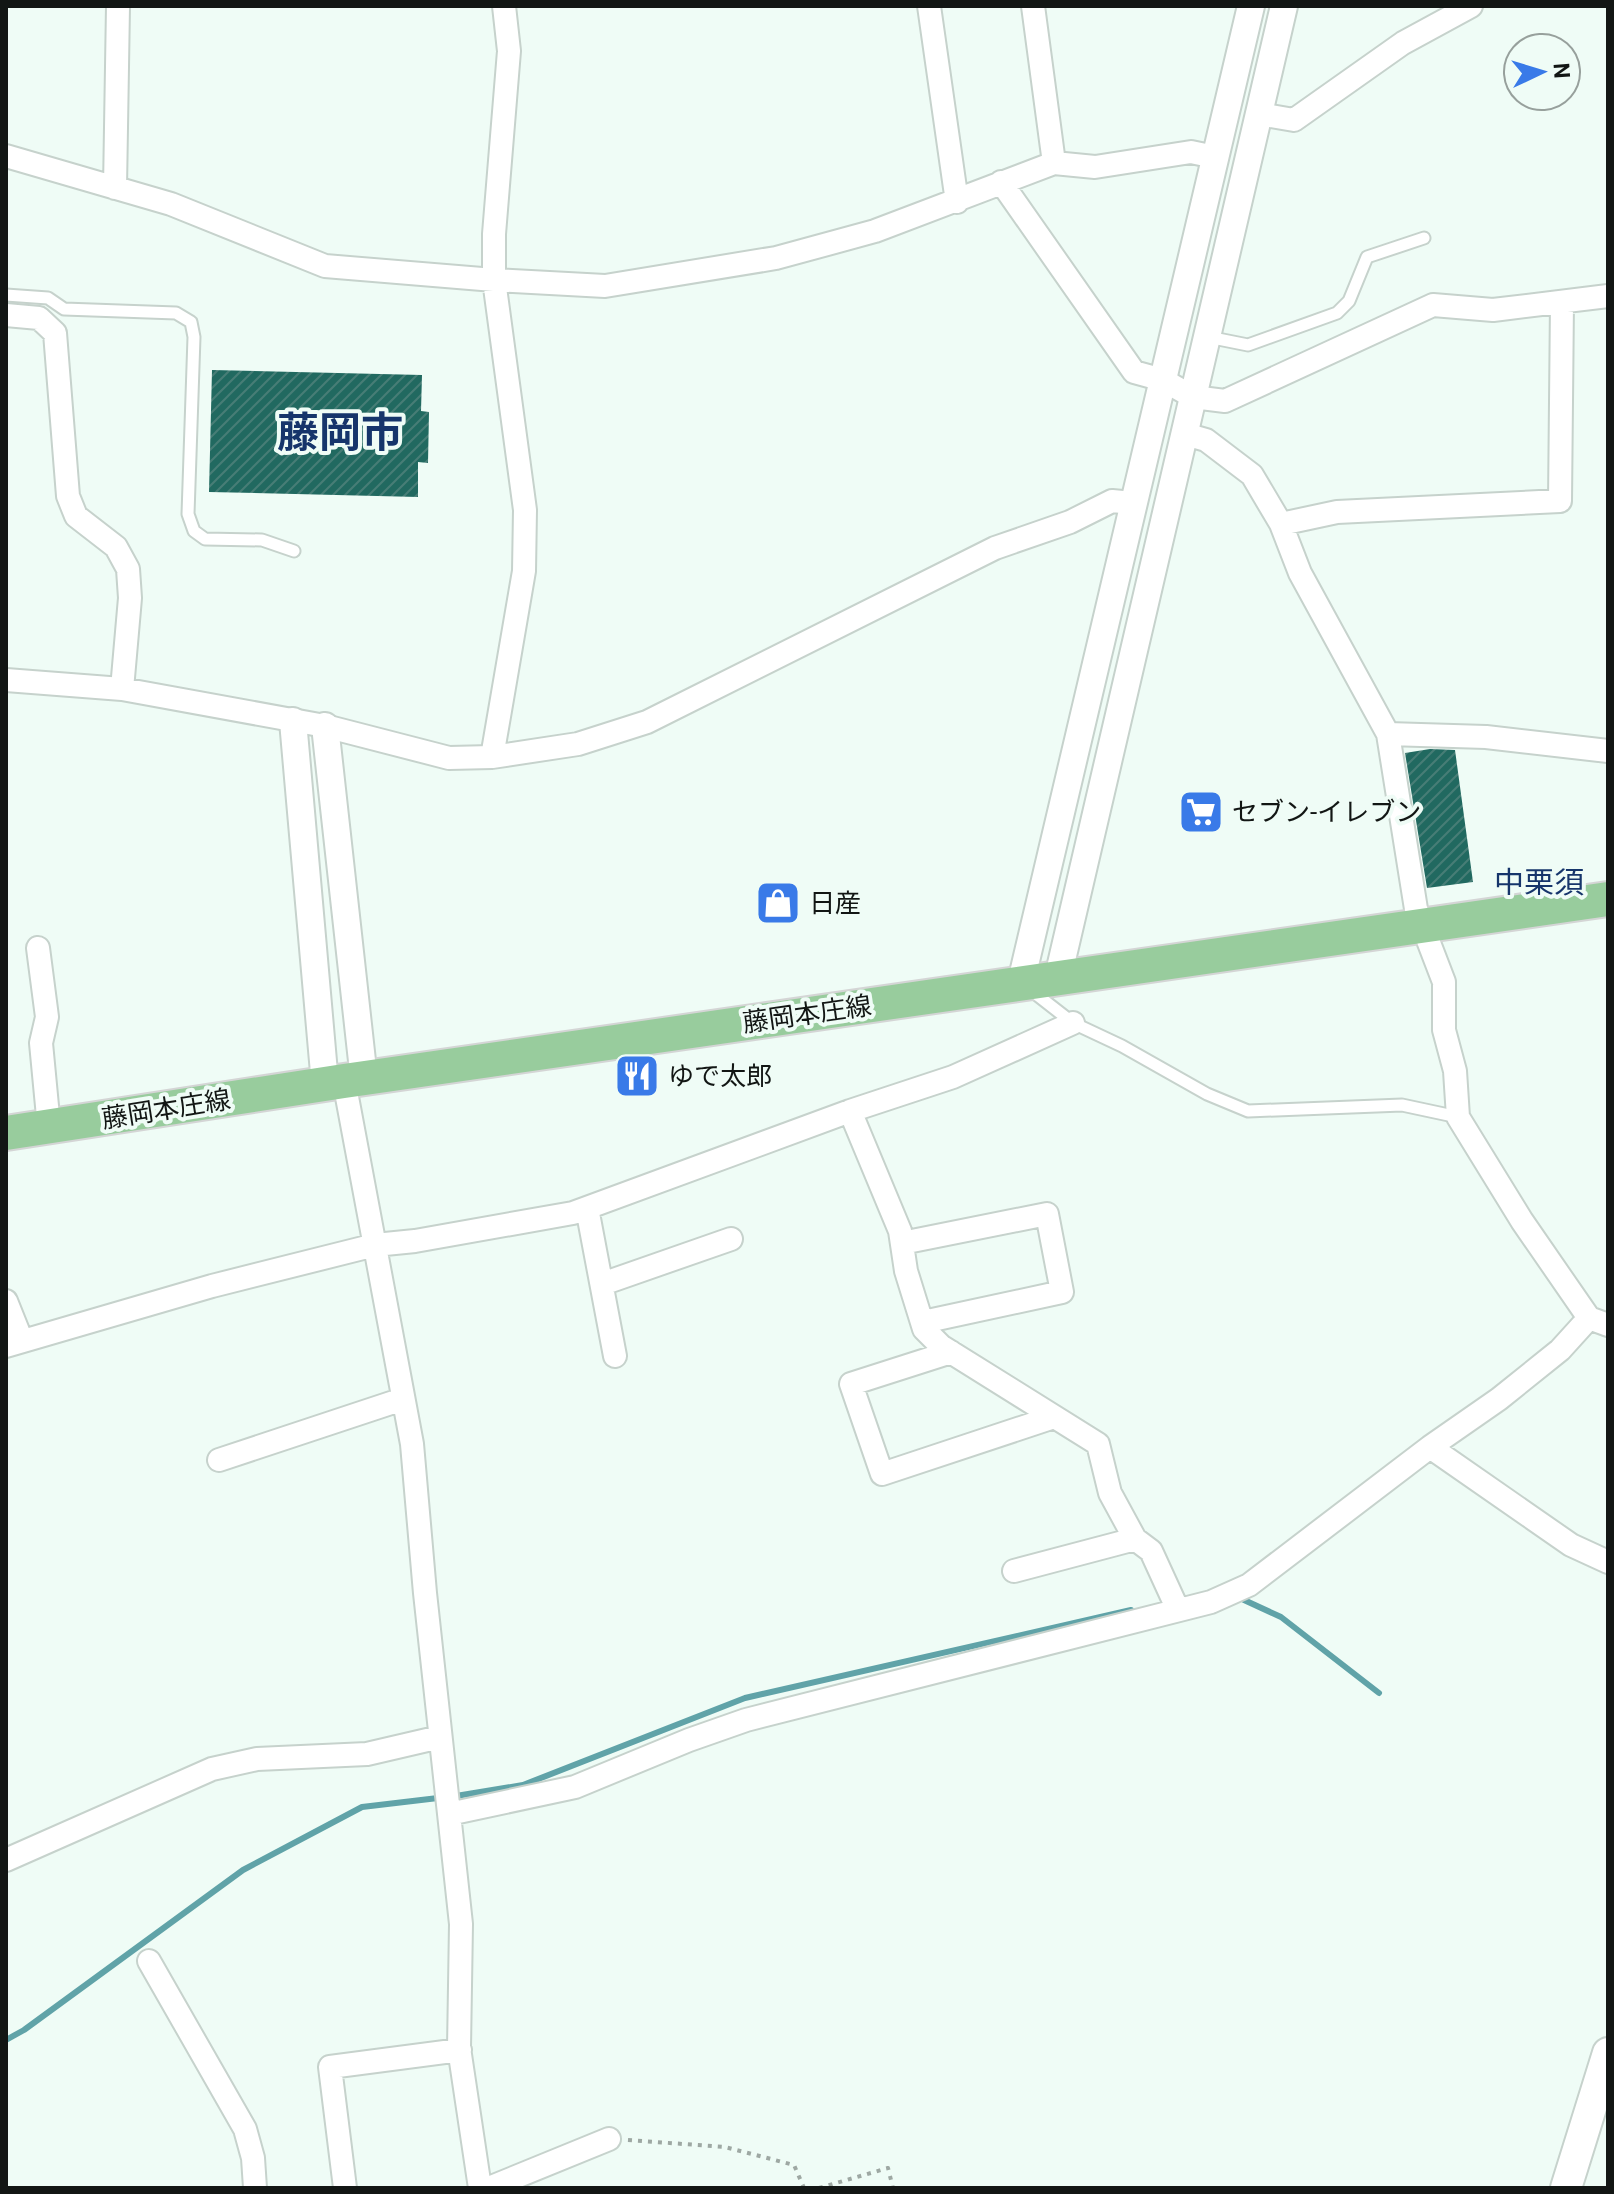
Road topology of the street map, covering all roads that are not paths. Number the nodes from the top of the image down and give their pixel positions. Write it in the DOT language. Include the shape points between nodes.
graph roads {
  1 [pos="118,6"];
  2 [pos="504,6"];
  3 [pos="929,6"];
  4 [pos="1033,6"];
  5 [pos="1251,6"];
  6 [pos="1284,6"];
  7 [pos="1471,6"];
  8 [pos="1259,114"];
  9 [pos="6,156"];
  10 [pos="1215,157"];
  11 [pos="1054,163"];
  12 [pos="1001,182"];
  13 [pos="115,188"];
  14 [pos="957,202"];
  15 [pos="1424,238"];
  16 [pos="494,280"];
  17 [pos="6,295"];
  18 [pos="1608,296"];
  19 [pos="1562,302"];
  20 [pos="6,315"];
  21 [pos="1207,337"];
  22 [pos="1163,380"];
  23 [pos="1193,397"];
  24 [pos="1185,434"];
  25 [pos="1133,503"];
  26 [pos="1281,524"];
  27 [pos="294,551"];
  28 [pos="6,680"];
  29 [pos="122,689"];
  30 [pos="293,721"];
  31 [pos="325,726"];
  32 [pos="1388,734"];
  33 [pos="1608,751"];
  34 [pos="492,757"];
  35 [pos="1608,899"];
  36 [pos="1420,925"];
  37 [pos="38,948"];
  38 [pos="1058,977"];
  39 [pos="1021,982"];
  40 [pos="1073,1023"];
  41 [pos="345,1082"];
  42 [pos="850,1111"];
  43 [pos="1458,1117"];
  44 [pos="49,1127"];
  45 [pos="6,1133"];
  46 [pos="587,1208"];
  47 [pos="731,1239"];
  48 [pos="902,1243"];
  49 [pos="375,1245"];
  50 [pos="602,1284"];
  51 [pos="6,1301"];
  52 [pos="923,1322"];
  53 [pos="1598,1322"];
  54 [pos="14,1344"];
  55 [pos="951,1352"];
  56 [pos="615,1356"];
  57 [pos="403,1399"];
  58 [pos="1054,1417"];
  59 [pos="1430,1447"];
  60 [pos="219,1460"];
  61 [pos="1135,1539"];
  62 [pos="1608,1562"];
  63 [pos="1014,1571"];
  64 [pos="1178,1610"];
  65 [pos="440,1737"];
  66 [pos="449,1814"];
  67 [pos="6,1860"];
  68 [pos="149,1961"];
  69 [pos="460,2050"];
  70 [pos="1608,2053"];
  71 [pos="609,2139"];
  72 [pos="255,2188"];
  73 [pos="345,2188"];
  74 [pos="480,2188"];
  75 [pos="489,2188"];
  76 [pos="1566,2188"];
  1 -- 13 [label="street"];
  2 -- 16 [label="street" via="509,51"];
  3 -- 14 [label="street"];
  4 -- 11 [label="street"];
  5 -- 10 [label="street"];
  6 -- 8 [label="street"];
  7 -- 8 [label="street" via="1403,43 1294,120"];
  8 -- 21 [label="street"];
  9 -- 13 [label="street"];
  10 -- 11 [label="street" via="1191,152 1095,167"];
  10 -- 22 [label="street"];
  11 -- 12 [label="street"];
  12 -- 14 [label="street"];
  12 -- 22 [label="street" via="1134,372"];
  13 -- 16 [label="street" via="171,204 325,266"];
  14 -- 16 [label="street" via="776,258 605,286"];
  15 -- 21 [label="lane" via="1367,257 1349,301 1337,313 1248,345"];
  16 -- 34 [label="street" via="525,510 524,571"];
  17 -- 27 [label="lane" via="48,298 64,309 176,313 191,322 188,514 194,531 205,539 262,540"];
  18 -- 19 [label="street"];
  19 -- 23 [label="street" via="1493,310 1433,305 1225,401"];
  19 -- 26 [label="street" via="1560,501 1337,512"];
  20 -- 29 [label="street" via="39,318 55,333 68,496 76,516 116,547 128,569"];
  21 -- 23 [label="street"];
  22 -- 23 [label="street"];
  22 -- 25 [label="street"];
  23 -- 24 [label="street"];
  24 -- 26 [label="street" via="1206,440 1252,475"];
  24 -- 38 [label="street"];
  25 -- 34 [label="street" via="1112,501 995,548 647,722 578,744"];
  25 -- 39 [label="street"];
  26 -- 32 [label="street" via="1300,573"];
  28 -- 29 [label="street"];
  29 -- 30 [label="street"];
  30 -- 31 [label="street"];
  30 -- 41 [label="street"];
  31 -- 34 [label="street" via="449,758"];
  31 -- 41 [label="street"];
  32 -- 33 [label="street" via="1486,737"];
  32 -- 36 [label="street"];
  35 -- 36 [label="main road, 藤岡本庄線"];
  36 -- 38 [label="main road, 藤岡本庄線"];
  36 -- 43 [label="street" via="1444,982 1444,1030 1455,1071"];
  37 -- 44 [label="street" via="47,1017 41,1043"];
  38 -- 39 [label="main road, 藤岡本庄線"];
  39 -- 40 [label="lane"];
  39 -- 41 [label="main road, 藤岡本庄線"];
  40 -- 42 [label="street" via="953,1077"];
  40 -- 43 [label="lane" via="1248,1111 1402,1105"];
  41 -- 44 [label="main road, 藤岡本庄線"];
  41 -- 49 [label="street"];
  42 -- 46 [label="street"];
  42 -- 48 [label="street"];
  43 -- 53 [label="street" via="1522,1221"];
  44 -- 45 [label="main road, 藤岡本庄線"];
  46 -- 49 [label="street"];
  46 -- 50 [label="street"];
  47 -- 50 [label="street"];
  48 -- 52 [label="street"];
  48 -- 52 [label="street" via="1047,1214 1062,1292"];
  49 -- 54 [label="street"];
  49 -- 57 [label="street"];
  50 -- 56 [label="street"];
  51 -- 54 [label="street"];
  52 -- 55 [label="street" via="924,1329"];
  53 -- 59 [label="street"];
  55 -- 58 [label="street"];
  55 -- 58 [label="street" via="851,1384 882,1474"];
  57 -- 60 [label="street"];
  57 -- 65 [label="street" via="412,1444"];
  58 -- 61 [label="street" via="1098,1444 1110,1493"];
  59 -- 62 [label="street" via="1571,1545"];
  59 -- 64 [label="street" via="1249,1585"];
  61 -- 63 [label="street"];
  61 -- 64 [label="street" via="1151,1551"];
  64 -- 66 [label="street" via="746,1720 575,1787"];
  65 -- 66 [label="street"];
  65 -- 67 [label="street" via="367,1754 257,1759 212,1769"];
  66 -- 69 [label="street" via="461,1924"];
  68 -- 72 [label="street" via="245,2129"];
  69 -- 73 [label="street" via="330,2067"];
  69 -- 74 [label="street"];
  70 -- 76 [label="main road"];
  71 -- 75 [label="street"];
}
